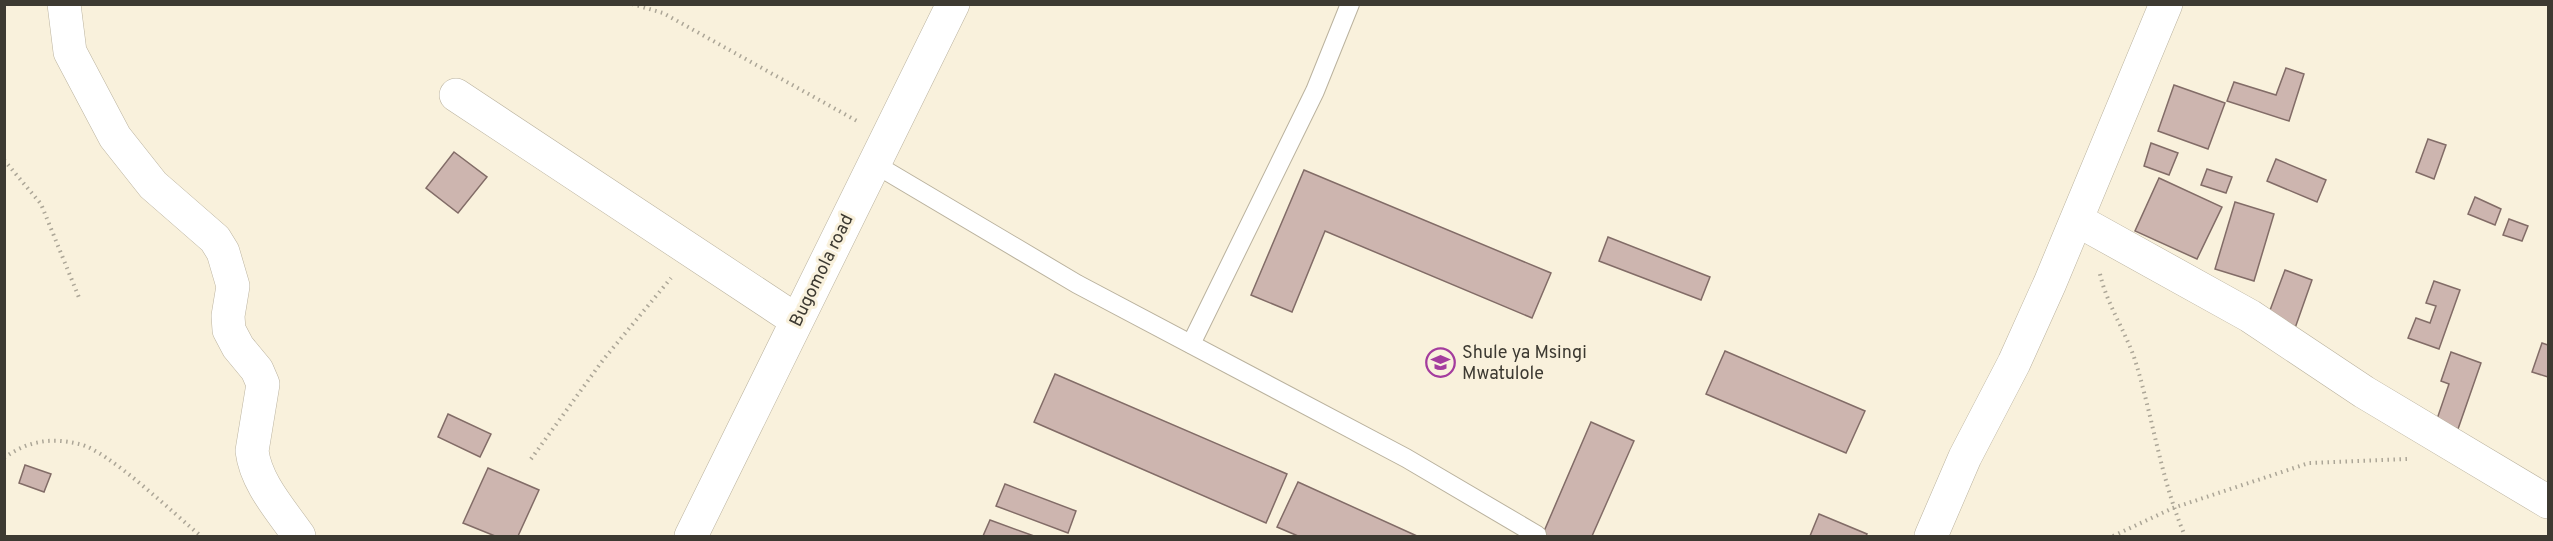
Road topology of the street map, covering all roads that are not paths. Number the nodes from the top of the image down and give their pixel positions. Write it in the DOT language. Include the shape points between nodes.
graph roads {
  1 [pos="64,4"];
  2 [pos="953,4"];
  3 [pos="1350,4"];
  4 [pos="2166,4"];
  5 [pos="456,95"];
  6 [pos="879,150"];
  7 [pos="2083,223"];
  8 [pos="796,320"];
  9 [pos="1191,344"];
  10 [pos="2548,502"];
  11 [pos="1537,535"];
  12 [pos="299,537"];
  13 [pos="691,537"];
  14 [pos="1931,537"];
  1 -- 12 [label="street" via="70,52 115,137 153,185 215,239 223,252 233,286 229,330 263,384 253,462"];
  2 -- 6 [label="street, Bugomola road"];
  3 -- 9 [label="lane" via="1315,91"];
  4 -- 7 [label="street"];
  5 -- 8 [label="street"];
  6 -- 8 [label="street, Bugomola road"];
  6 -- 9 [label="lane" via="1077,284"];
  7 -- 10 [label="street" via="2250,316 2364,392"];
  7 -- 14 [label="street" via="1965,457"];
  8 -- 13 [label="street, Bugomola road"];
  9 -- 11 [label="lane" via="1406,458"];
}
